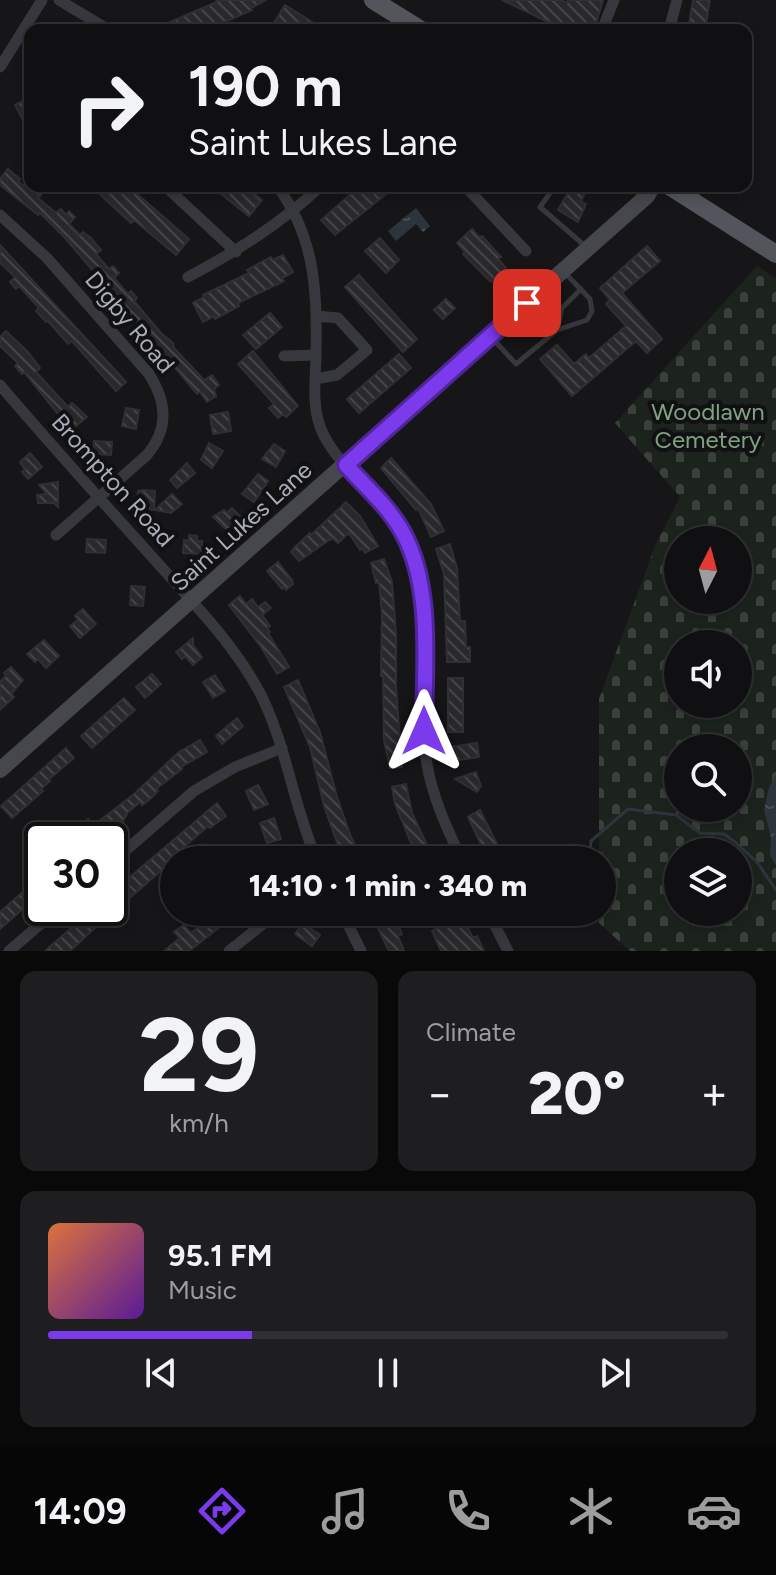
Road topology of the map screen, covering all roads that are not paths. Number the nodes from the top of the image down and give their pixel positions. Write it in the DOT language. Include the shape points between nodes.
graph roads {
  1 [pos="42,0"];
  2 [pos="59,0"];
  3 [pos="373,0"];
  4 [pos="614,0"];
  5 [pos="677,0"];
  6 [pos="27,24"];
  7 [pos="99,24"];
  8 [pos="411,24"];
  9 [pos="604,24"];
  10 [pos="671,24"];
  11 [pos="24,29"];
  12 [pos="0,67"];
  13 [pos="171,192"];
  14 [pos="281,192"];
  15 [pos="315,192"];
  16 [pos="471,192"];
  17 [pos="551,192"];
  18 [pos="649,192"];
  19 [pos="678,192"];
  20 [pos="294,211"];
  21 [pos="0,215"];
  22 [pos="588,249"];
  23 [pos="526,251"];
  24 [pos="236,252"];
  25 [pos="776,254"];
  26 [pos="563,271"];
  27 [pos="188,277"];
  28 [pos="581,289"];
  29 [pos="316,316"];
  30 [pos="557,330"];
  31 [pos="490,336"];
  32 [pos="316,355"];
  33 [pos="284,356"];
  34 [pos="315,379"];
  35 [pos="2,390"];
  36 [pos="346,465"];
  37 [pos="99,498"];
  38 [pos="56,535"];
  39 [pos="192,602"];
  40 [pos="282,748"];
  41 [pos="0,770"];
  42 [pos="311,846"];
  43 [pos="456,846"];
  44 [pos="128,848"];
  45 [pos="38,926"];
  46 [pos="260,926"];
  47 [pos="349,926"];
  48 [pos="495,926"];
  49 [pos="9,951"];
  50 [pos="229,951"];
  51 [pos="361,951"];
  52 [pos="508,951"];
  1 -- 6 [label="street"];
  2 -- 7 [label="street"];
  3 -- 8 [label="main road"];
  4 -- 9 [label="street"];
  5 -- 10 [label="street"];
  11 -- 12 [label="street"];
  13 -- 24 [label="street"];
  14 -- 20 [label="street"];
  15 -- 20 [label="street"];
  16 -- 23 [label="street"];
  17 -- 22 [label="lane" via="540,207"];
  18 -- 22 [label="street, Saint Lukes Lane"];
  19 -- 25 [label="main road"];
  20 -- 24 [label="street"];
  20 -- 29 [label="street" via="313,264"];
  21 -- 37 [label="street, Digby Road" via="47,258 149,374 162,396 164,419 157,444"];
  22 -- 26 [label="street, Saint Lukes Lane"];
  24 -- 27 [label="street"];
  26 -- 28 [label="lane"];
  26 -- 31 [label="street, Saint Lukes Lane"];
  28 -- 30 [label="lane" via="562,308"];
  28 -- 30 [label="lane" via="590,299 591,316"];
  29 -- 32 [label="street"];
  29 -- 34 [label="street" via="338,318 367,350 337,375"];
  30 -- 31 [label="lane" via="516,364"];
  31 -- 36 [label="street, Saint Lukes Lane"];
  32 -- 33 [label="street"];
  32 -- 34 [label="street"];
  34 -- 36 [label="street" via="319,423"];
  35 -- 37 [label="street, Brompton Road"];
  36 -- 39 [label="street, Saint Lukes Lane"];
  36 -- 43 [label="street" via="395,521 417,566 424,611 425,757"];
  37 -- 38 [label="street, Digby Road"];
  37 -- 39 [label="street, Brompton Road"];
  39 -- 40 [label="street, Brompton Road" via="246,670"];
  39 -- 41 [label="street, Saint Lukes Lane"];
  40 -- 42 [label="street, Brompton Road"];
  40 -- 44 [label="street" via="194,791"];
  45 -- 49 [label="street"];
  46 -- 50 [label="street"];
  47 -- 51 [label="street"];
  48 -- 52 [label="street"];
}
